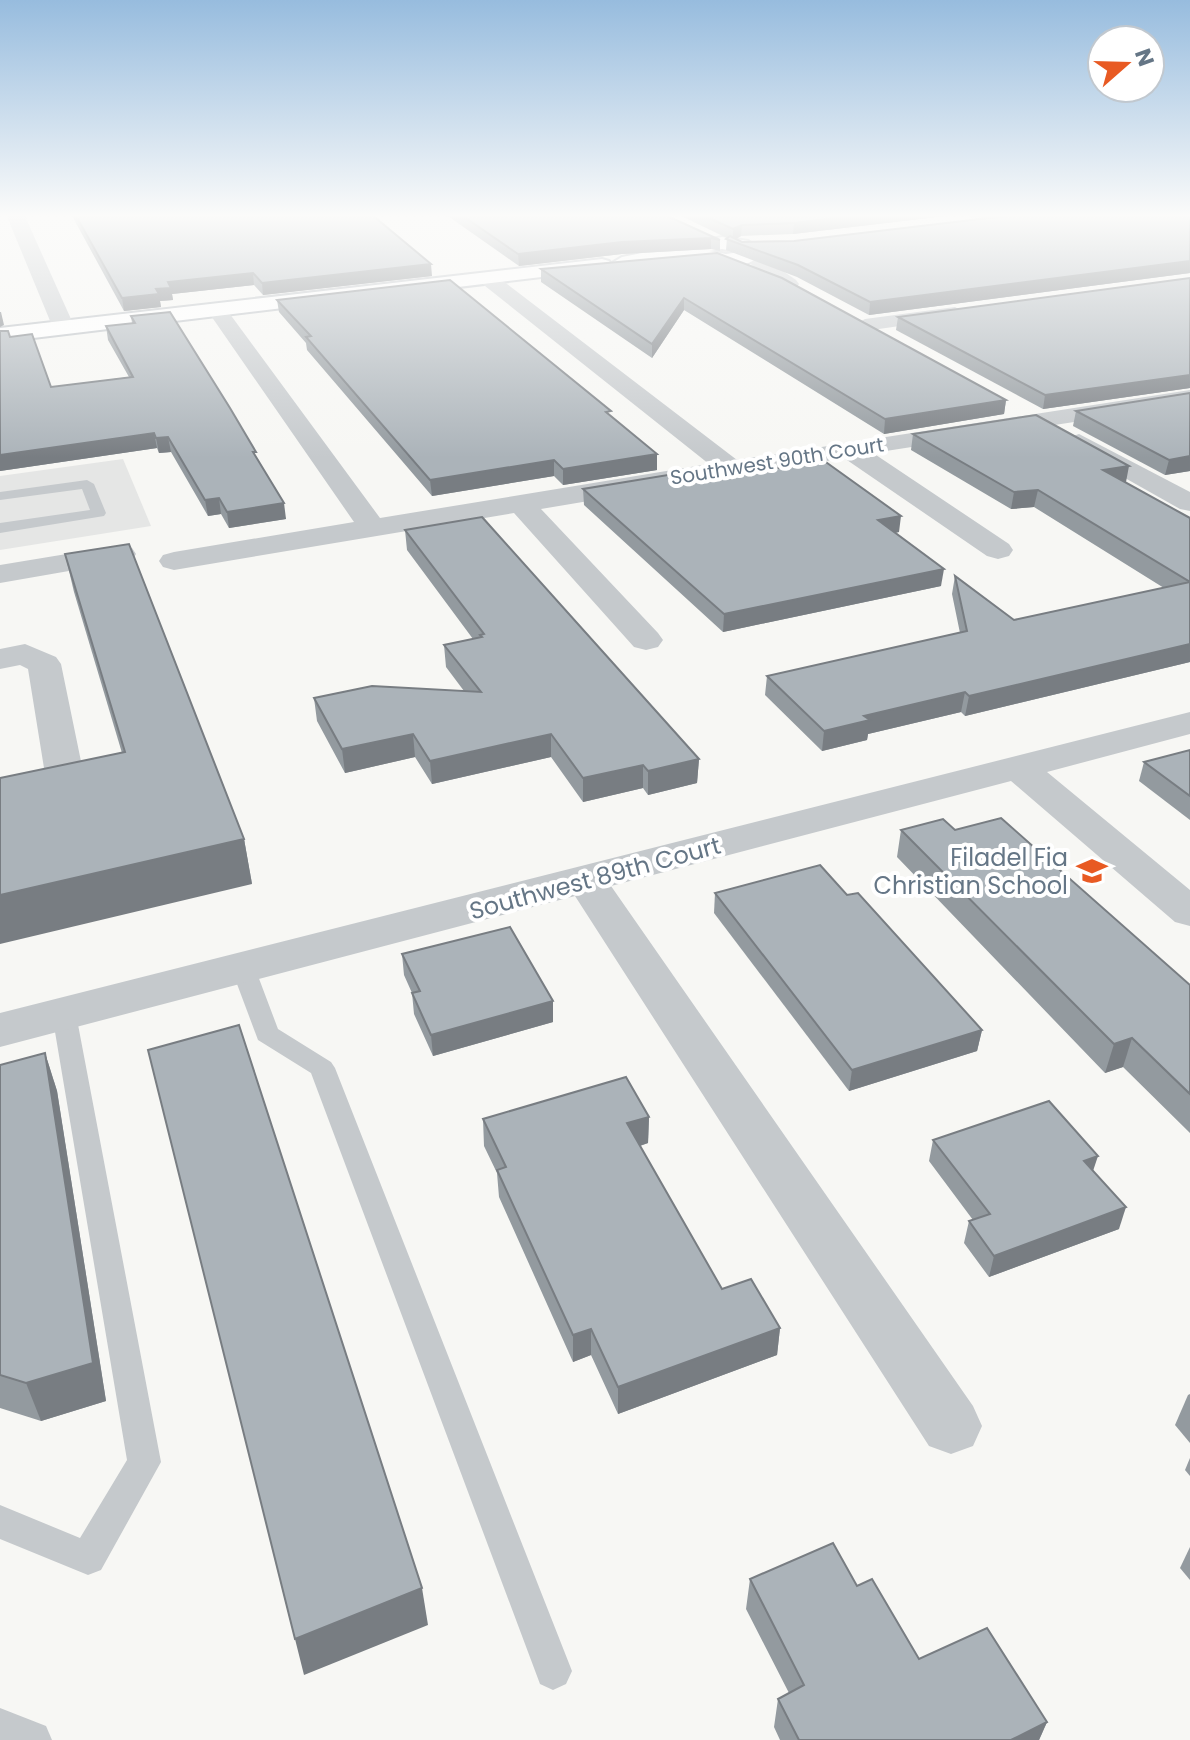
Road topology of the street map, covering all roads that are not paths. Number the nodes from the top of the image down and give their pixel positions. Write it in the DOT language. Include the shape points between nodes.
graph roads {
  1 [pos="50,295"];
  2 [pos="342,295"];
  3 [pos="509,295"];
  4 [pos="809,295"];
  5 [pos="814,298"];
  6 [pos="217,310"];
  7 [pos="972,311"];
  8 [pos="840,312"];
  9 [pos="865,325"];
  10 [pos="64,328"];
  11 [pos="0,335"];
  12 [pos="892,340"];
  13 [pos="1190,397"];
  14 [pos="1000,399"];
  15 [pos="1040,421"];
  16 [pos="849,449"];
  17 [pos="731,468"];
  18 [pos="0,496"];
  19 [pos="1190,503"];
  20 [pos="521,504"];
  21 [pos="0,528"];
  22 [pos="373,529"];
  23 [pos="998,550"];
  24 [pos="121,554"];
  25 [pos="174,561"];
  26 [pos="0,574"];
  27 [pos="646,640"];
  28 [pos="0,659"];
  29 [pos="1190,723"];
  30 [pos="1018,767"];
  31 [pos="0,797"];
  32 [pos="586,880"];
  33 [pos="1190,912"];
  34 [pos="243,968"];
  35 [pos="64,1014"];
  36 [pos="0,1030"];
  37 [pos="951,1426"];
  38 [pos="0,1522"];
  39 [pos="553,1671"];
  40 [pos="0,1727"];
  41 [pos="32,1740"];
  1 -- 10 [label="street"];
  2 -- 6 [label="street"];
  3 -- 17 [label="street"];
  4 -- 5 [label="street"];
  6 -- 10 [label="street"];
  6 -- 22 [label="street"];
  7 -- 9 [label="street"];
  8 -- 9 [label="street"];
  9 -- 12 [label="street"];
  10 -- 11 [label="street"];
  13 -- 15 [label="street, Southwest 90th Court"];
  14 -- 15 [label="street"];
  15 -- 16 [label="street, Southwest 90th Court"];
  15 -- 19 [label="street"];
  16 -- 17 [label="street, Southwest 90th Court"];
  16 -- 23 [label="street"];
  17 -- 20 [label="street, Southwest 90th Court"];
  18 -- 21 [label="lane" via="87,484 99,513"];
  20 -- 22 [label="street, Southwest 90th Court"];
  20 -- 27 [label="street"];
  22 -- 25 [label="street, Southwest 90th Court"];
  24 -- 26 [label="street"];
  28 -- 31 [label="street" via="25,654 44,664 64,771 44,788"];
  29 -- 30 [label="street, Southwest 89th Court"];
  30 -- 32 [label="street, Southwest 89th Court"];
  30 -- 33 [label="street"];
  32 -- 34 [label="street, Southwest 89th Court"];
  32 -- 37 [label="street"];
  34 -- 35 [label="street, Southwest 89th Court"];
  34 -- 39 [label="lane" via="267,1034 322,1068"];
  35 -- 36 [label="street, Southwest 89th Court"];
  35 -- 38 [label="lane" via="144,1462 88,1558"];
  40 -- 41 [label="lane"];
}
